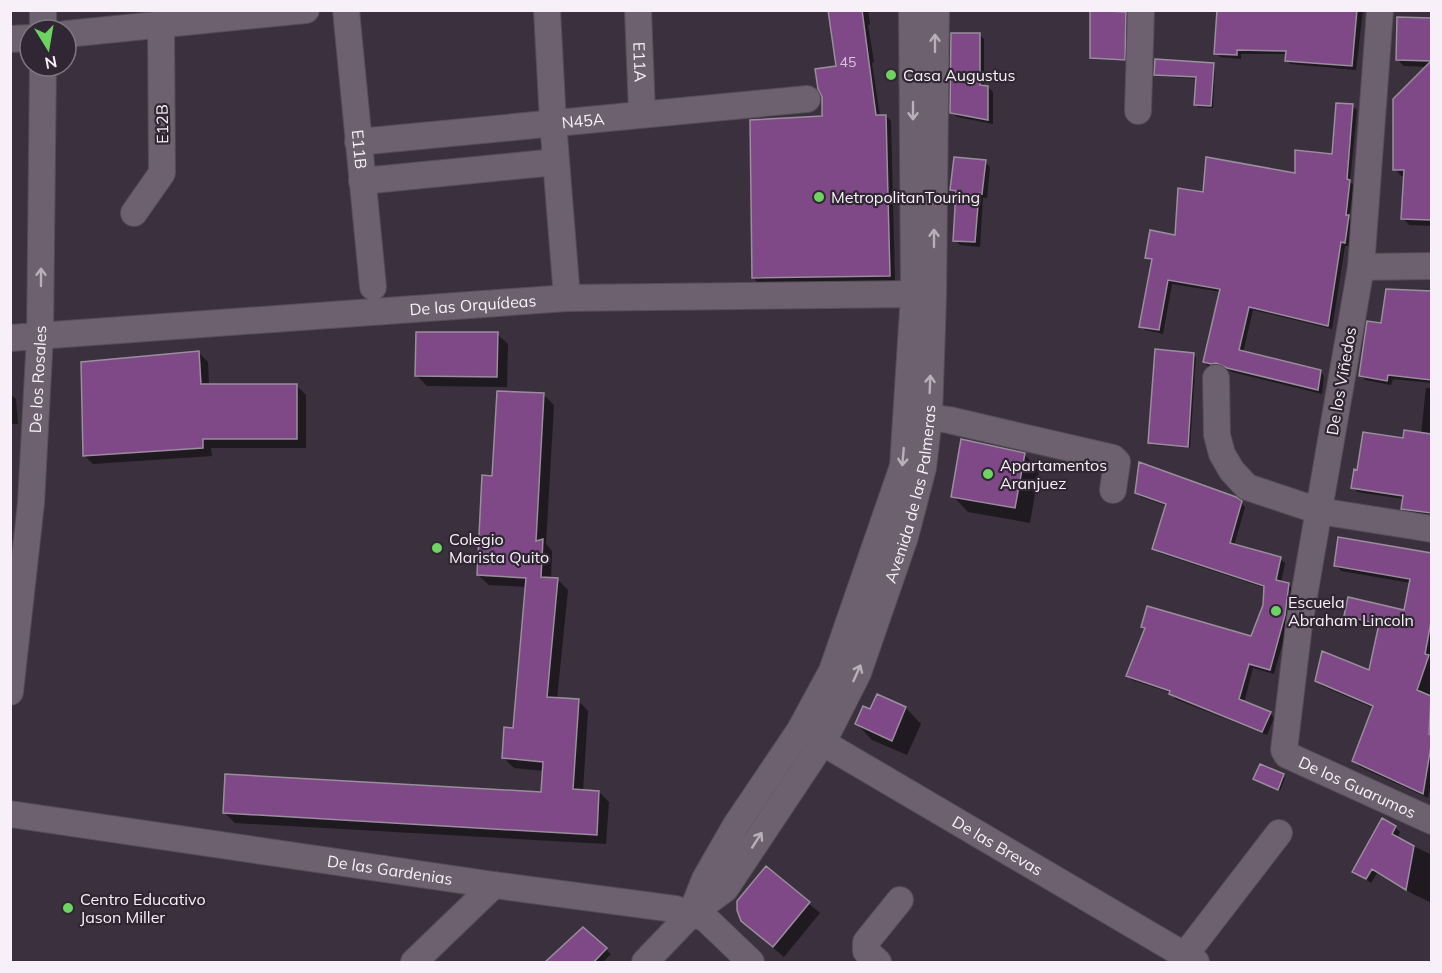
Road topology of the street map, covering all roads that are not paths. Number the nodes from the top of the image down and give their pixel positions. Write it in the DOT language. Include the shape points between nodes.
graph roads {
  1 [pos="306,10"];
  2 [pos="346,10"];
  3 [pos="547,10"];
  4 [pos="638,10"];
  5 [pos="912,10"];
  6 [pos="936,10"];
  7 [pos="1141,10"];
  8 [pos="1380,10"];
  9 [pos="161,25"];
  10 [pos="78,33"];
  11 [pos="43,78"];
  12 [pos="807,99"];
  13 [pos="1138,111"];
  14 [pos="642,113"];
  15 [pos="553,123"];
  16 [pos="358,142"];
  17 [pos="556,162"];
  18 [pos="362,181"];
  19 [pos="134,213"];
  20 [pos="1431,266"];
  21 [pos="1361,267"];
  22 [pos="373,287"];
  23 [pos="923,295"];
  24 [pos="567,298"];
  25 [pos="40,336"];
  26 [pos="10,338"];
  27 [pos="1215,378"];
  28 [pos="929,417"];
  29 [pos="1113,490"];
  30 [pos="21,503"];
  31 [pos="1319,511"];
  32 [pos="1431,529"];
  33 [pos="10,693"];
  34 [pos="800,730"];
  35 [pos="823,742"];
  36 [pos="1284,750"];
  37 [pos="10,814"];
  38 [pos="1431,821"];
  39 [pos="1279,833"];
  40 [pos="494,885"];
  41 [pos="900,900"];
  42 [pos="691,914"];
  43 [pos="1191,959"];
  44 [pos="414,963"];
  45 [pos="645,963"];
  46 [pos="751,963"];
  47 [pos="878,963"];
  1 -- 9 [label="street"];
  2 -- 16 [label="street, E11B"];
  3 -- 15 [label="street"];
  4 -- 14 [label="street, E11A"];
  5 -- 23 [label="street, Avenida de las Palmeras, one-way"];
  23 -- 6 [label="street, Avenida de las Palmeras, one-way"];
  7 -- 13 [label="street"];
  8 -- 21 [label="street, De los Viñedos"];
  9 -- 10 [label="street"];
  9 -- 19 [label="street, E12B" via="162,172"];
  25 -- 11 [label="street, De los Rosales, one-way"];
  12 -- 14 [label="street, N45A"];
  14 -- 15 [label="street, N45A"];
  15 -- 16 [label="street, N45A"];
  15 -- 17 [label="street"];
  16 -- 18 [label="street, E11B"];
  17 -- 18 [label="street"];
  17 -- 24 [label="street"];
  18 -- 22 [label="street, E11B"];
  20 -- 21 [label="street"];
  21 -- 31 [label="street, De los Viñedos"];
  23 -- 24 [label="street, De las Orquídeas"];
  28 -- 23 [label="street, Avenida de las Palmeras, one-way"];
  23 -- 34 [label="street, Avenida de las Palmeras, one-way" via="903,466 832,671"];
  24 -- 25 [label="street, De las Orquídeas"];
  25 -- 26 [label="street, De las Orquídeas"];
  25 -- 30 [label="street, De los Rosales"];
  27 -- 31 [label="street" via="1217,435 1232,471 1247,487"];
  28 -- 29 [label="street" via="1113,458 1117,462"];
  35 -- 28 [label="street, Avenida de las Palmeras, one-way" via="858,673 905,537 923,468"];
  30 -- 33 [label="street, De los Rosales"];
  31 -- 32 [label="street"];
  31 -- 36 [label="street, De los Viñedos" via="1299,625"];
  34 -- 35 [label="street, De las Brevas"];
  34 -- 42 [label="street, Avenida de las Palmeras" via="736,825 705,879"];
  42 -- 35 [label="street, Avenida de las Palmeras, one-way" via="725,889"];
  35 -- 43 [label="street, De las Brevas"];
  36 -- 38 [label="street, De los Guarumos" via="1287,755"];
  37 -- 40 [label="street, De las Gardenias"];
  39 -- 43 [label="street"];
  40 -- 42 [label="street, De las Gardenias"];
  40 -- 44 [label="street"];
  41 -- 47 [label="street" via="866,942 866,951"];
  42 -- 45 [label="street, Avenida de las Palmeras"];
  42 -- 46 [label="street, De las Gardenias" via="705,918"];
}
